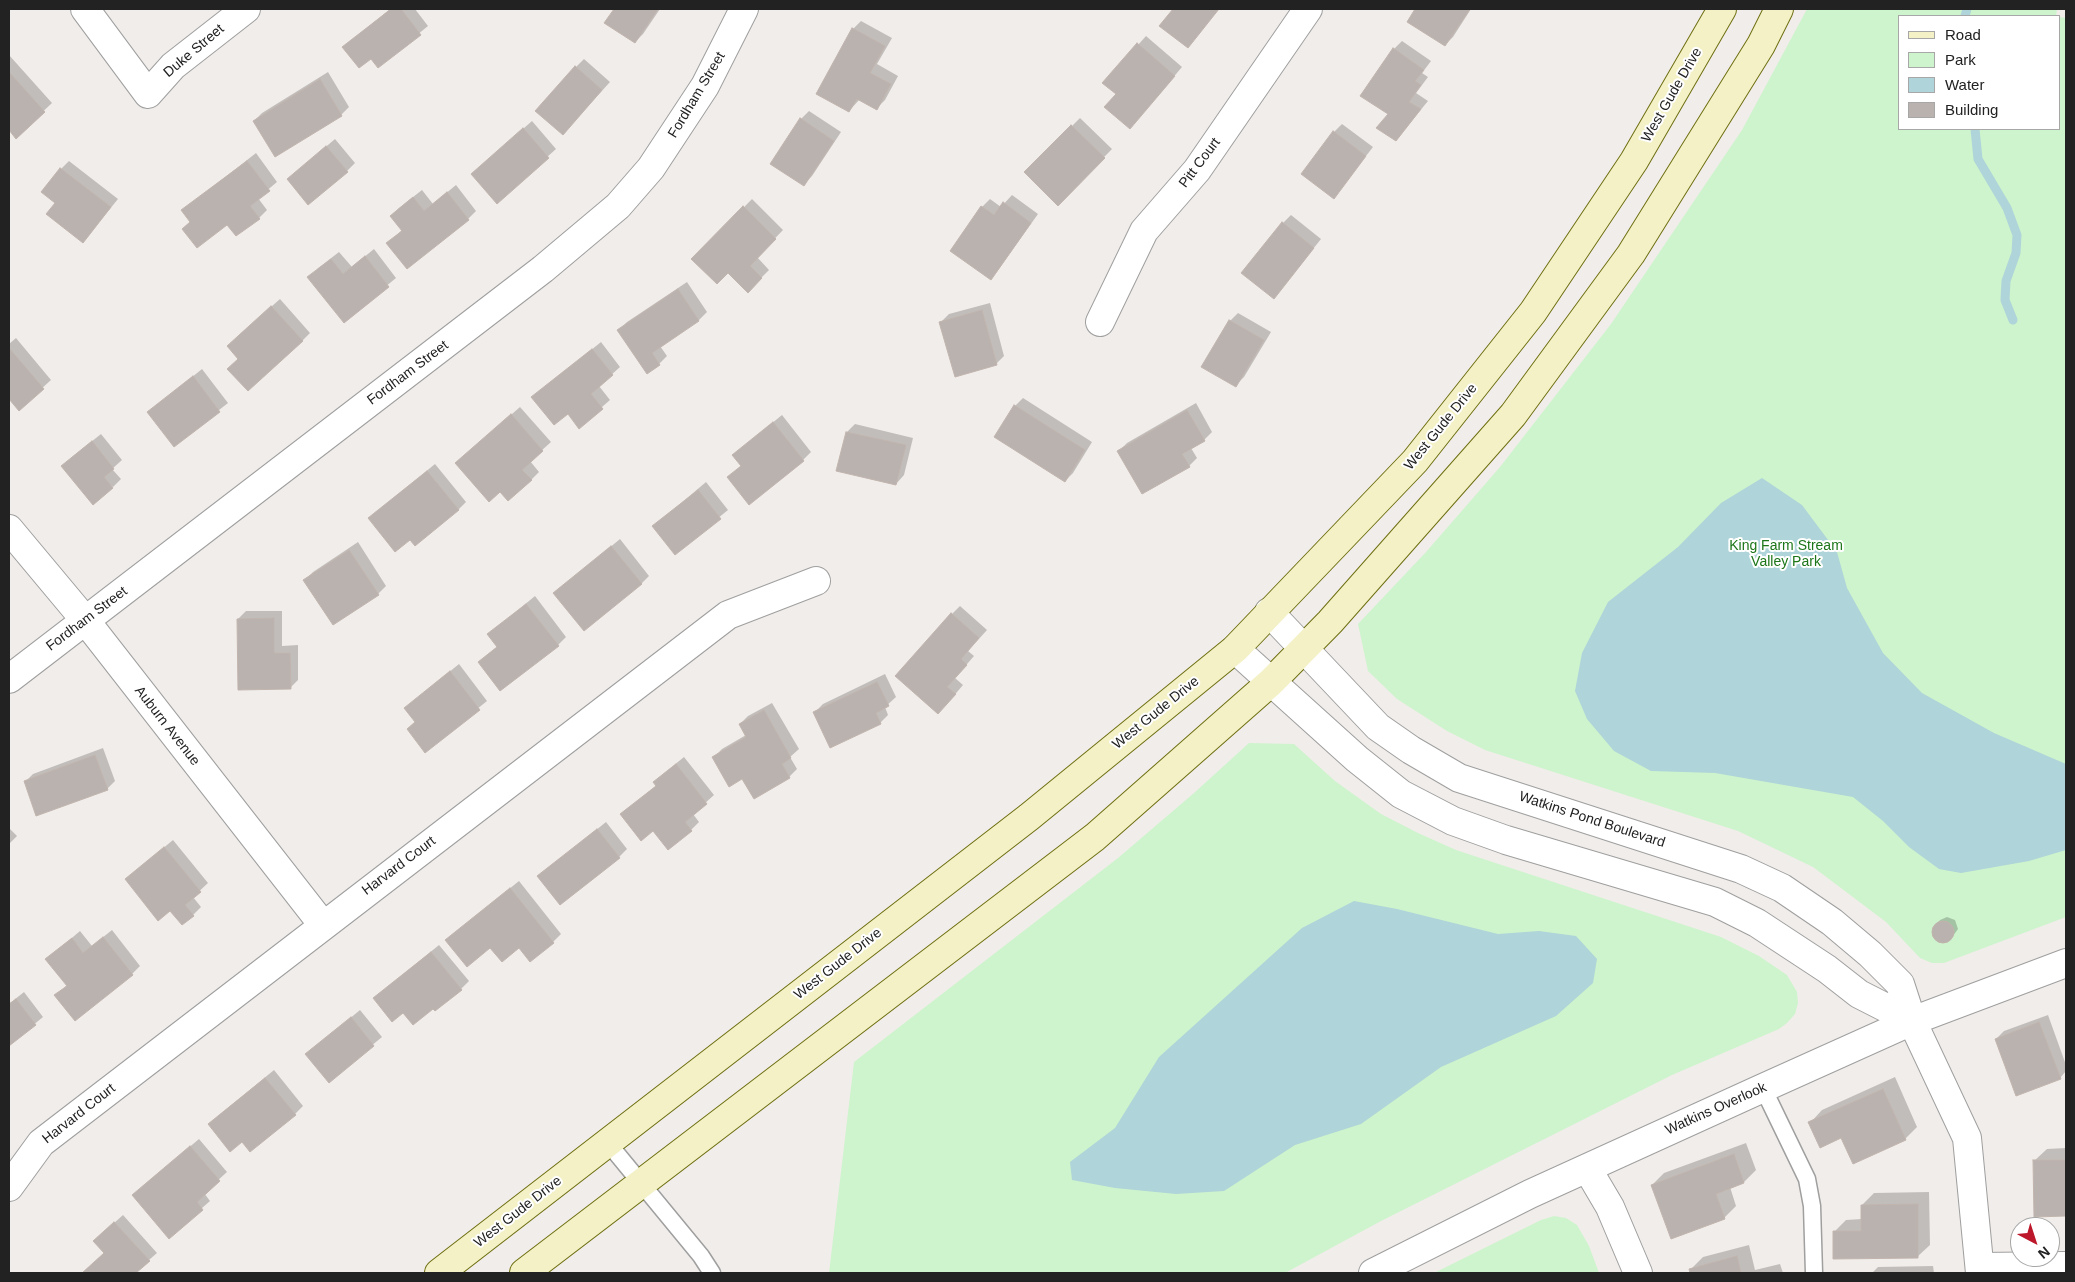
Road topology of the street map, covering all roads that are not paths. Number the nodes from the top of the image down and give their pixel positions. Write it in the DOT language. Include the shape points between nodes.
graph roads {
  1 [pos="85,9"];
  2 [pos="246,9"];
  3 [pos="744,9"];
  4 [pos="1308,9"];
  5 [pos="1722,9"];
  6 [pos="1779,9"];
  7 [pos="1100,322"];
  8 [pos="9,529"];
  9 [pos="816,581"];
  10 [pos="1269,612"];
  11 [pos="85,620"];
  12 [pos="1235,649"];
  13 [pos="1304,649"];
  14 [pos="9,679"];
  15 [pos="1271,682"];
  16 [pos="323,925"];
  17 [pos="2066,963"];
  18 [pos="1912,1021"];
  19 [pos="1763,1088"];
  20 [pos="608,1143"];
  21 [pos="1586,1168"];
  22 [pos="642,1183"];
  23 [pos="9,1187"];
  24 [pos="2066,1266"];
  25 [pos="1980,1270"];
  26 [pos="439,1273"];
  27 [pos="524,1273"];
  28 [pos="712,1273"];
  29 [pos="1374,1273"];
  30 [pos="1638,1273"];
  31 [pos="1814,1273"];
  1 -- 2 [label="street, Duke Street" via="148,94 173,66"];
  3 -- 11 [label="street, Fordham Street" via="705,86 651,168 618,206 543,269"];
  4 -- 7 [label="street, Pitt Court" via="1198,170 1144,232"];
  5 -- 10 [label="main road, West Gude Drive" via="1634,161 1533,312 1415,461"];
  6 -- 13 [label="main road" via="1762,44 1631,254 1518,408"];
  8 -- 11 [label="street, Auburn Avenue"];
  9 -- 16 [label="street, Harvard Court" via="728,615"];
  10 -- 12 [label="main road, West Gude Drive"];
  10 -- 13 [label="street, Watkins Pond Boulevard"];
  11 -- 14 [label="street, Fordham Street"];
  11 -- 16 [label="street, Auburn Avenue"];
  12 -- 15 [label="street"];
  12 -- 20 [label="main road, West Gude Drive" via="1029,817"];
  13 -- 15 [label="main road"];
  13 -- 18 [label="street, Watkins Pond Boulevard" via="1378,727 1459,778 1683,849 1774,884 1832,922 1870,954 1900,984"];
  15 -- 18 [label="street" via="1356,759 1401,794 1453,821 1506,840 1715,902 1757,923 1859,994"];
  15 -- 22 [label="main road" via="1095,836"];
  16 -- 23 [label="street, Harvard Court" via="41,1143"];
  17 -- 18 [label="street, Watkins Overlook"];
  18 -- 19 [label="street, Watkins Overlook"];
  18 -- 25 [label="street, Watkins Pond Boulevard" via="1967,1138"];
  19 -- 21 [label="street, Watkins Overlook"];
  19 -- 31 [label="lane" via="1807,1179 1812,1206"];
  20 -- 22 [label="lane"];
  20 -- 26 [label="main road, West Gude Drive"];
  21 -- 29 [label="street, Watkins Overlook"];
  21 -- 30 [label="street" via="1610,1207"];
  22 -- 27 [label="main road"];
  22 -- 28 [label="lane"];
  24 -- 25 [label="street"];
}
